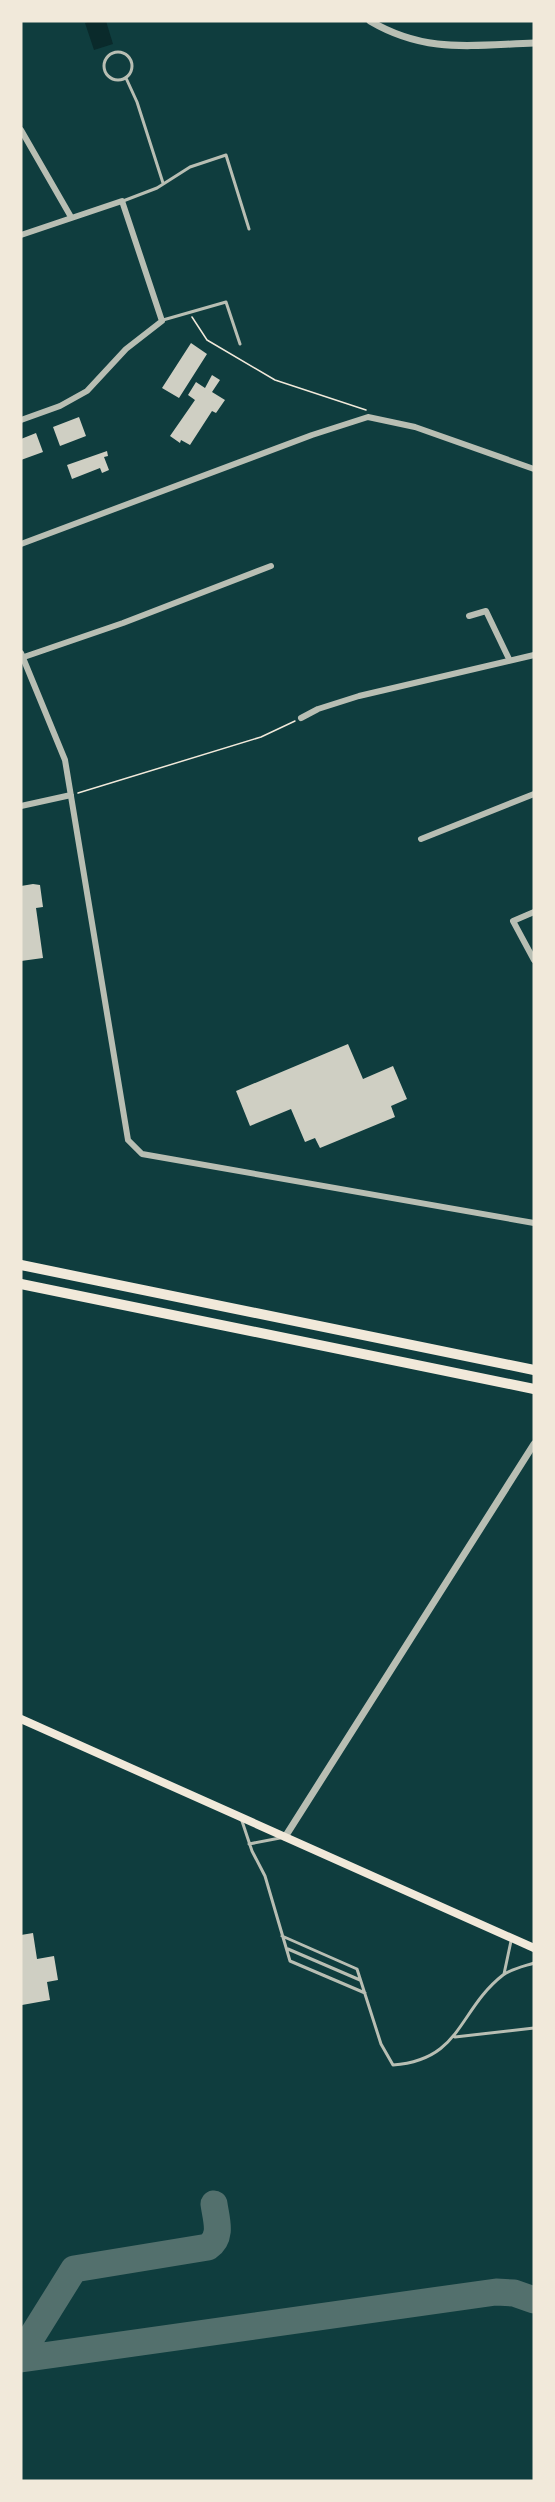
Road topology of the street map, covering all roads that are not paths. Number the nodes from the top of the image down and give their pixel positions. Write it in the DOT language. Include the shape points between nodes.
graph roads {
  1 [pos="370,21"];
  2 [pos="534,43"];
  3 [pos="126,78"];
  4 [pos="21,130"];
  5 [pos="163,183"];
  6 [pos="122,201"];
  7 [pos="71,217"];
  8 [pos="249,229"];
  9 [pos="21,235"];
  10 [pos="162,321"];
  11 [pos="240,344"];
  12 [pos="21,420"];
  13 [pos="534,469"];
  14 [pos="21,544"];
  15 [pos="271,566"];
  16 [pos="469,616"];
  17 [pos="534,655"];
  18 [pos="22,656"];
  19 [pos="509,659"];
  20 [pos="301,718"];
  21 [pos="534,794"];
  22 [pos="71,795"];
  23 [pos="21,806"];
  24 [pos="421,839"];
  25 [pos="534,912"];
  26 [pos="534,960"];
  27 [pos="534,1223"];
  28 [pos="21,1265"];
  29 [pos="21,1284"];
  30 [pos="534,1370"];
  31 [pos="534,1389"];
  32 [pos="534,1444"];
  33 [pos="21,1719"];
  34 [pos="240,1817"];
  35 [pos="285,1837"];
  36 [pos="249,1844"];
  37 [pos="282,1936"];
  38 [pos="512,1938"];
  39 [pos="286,1948"];
  40 [pos="534,1948"];
  41 [pos="534,1964"];
  42 [pos="504,1974"];
  43 [pos="360,1980"];
  44 [pos="365,1993"];
  45 [pos="534,2028"];
  46 [pos="455,2037"];
  1 -- 2 [label="street" via="408,40 451,46"];
  3 -- 3 [label="lane" via="132,71 130,57 122,52 109,55 104,63 108,76"];
  3 -- 5 [label="lane"];
  4 -- 7 [label="street"];
  5 -- 6 [label="lane"];
  5 -- 8 [label="lane" via="190,167 226,155"];
  6 -- 7 [label="street"];
  6 -- 10 [label="street"];
  7 -- 9 [label="street"];
  10 -- 11 [label="lane" via="226,302"];
  10 -- 12 [label="street" via="126,350 87,391"];
  13 -- 14 [label="street" via="415,427 368,417"];
  15 -- 18 [label="street"];
  16 -- 19 [label="street" via="486,611"];
  17 -- 19 [label="street"];
  18 -- 22 [label="street" via="64,760"];
  19 -- 20 [label="street" via="359,696"];
  21 -- 24 [label="street"];
  22 -- 23 [label="street"];
  22 -- 27 [label="street" via="128,1140 142,1154"];
  25 -- 26 [label="street" via="513,921"];
  28 -- 30 [label="highway"];
  29 -- 31 [label="highway"];
  32 -- 35 [label="street"];
  33 -- 34 [label="main road"];
  34 -- 35 [label="main road"];
  34 -- 36 [label="lane"];
  35 -- 36 [label="lane"];
  35 -- 38 [label="main road"];
  36 -- 37 [label="lane" via="265,1876"];
  37 -- 39 [label="lane"];
  37 -- 43 [label="lane" via="357,1969"];
  38 -- 40 [label="main road"];
  38 -- 42 [label="lane"];
  39 -- 43 [label="lane"];
  39 -- 44 [label="lane" via="290,1961"];
  41 -- 42 [label="lane"];
  42 -- 46 [label="lane" via="468,2014"];
  43 -- 44 [label="lane"];
  44 -- 46 [label="lane" via="381,2044 393,2065 414,2064"];
  45 -- 46 [label="lane"];
}
